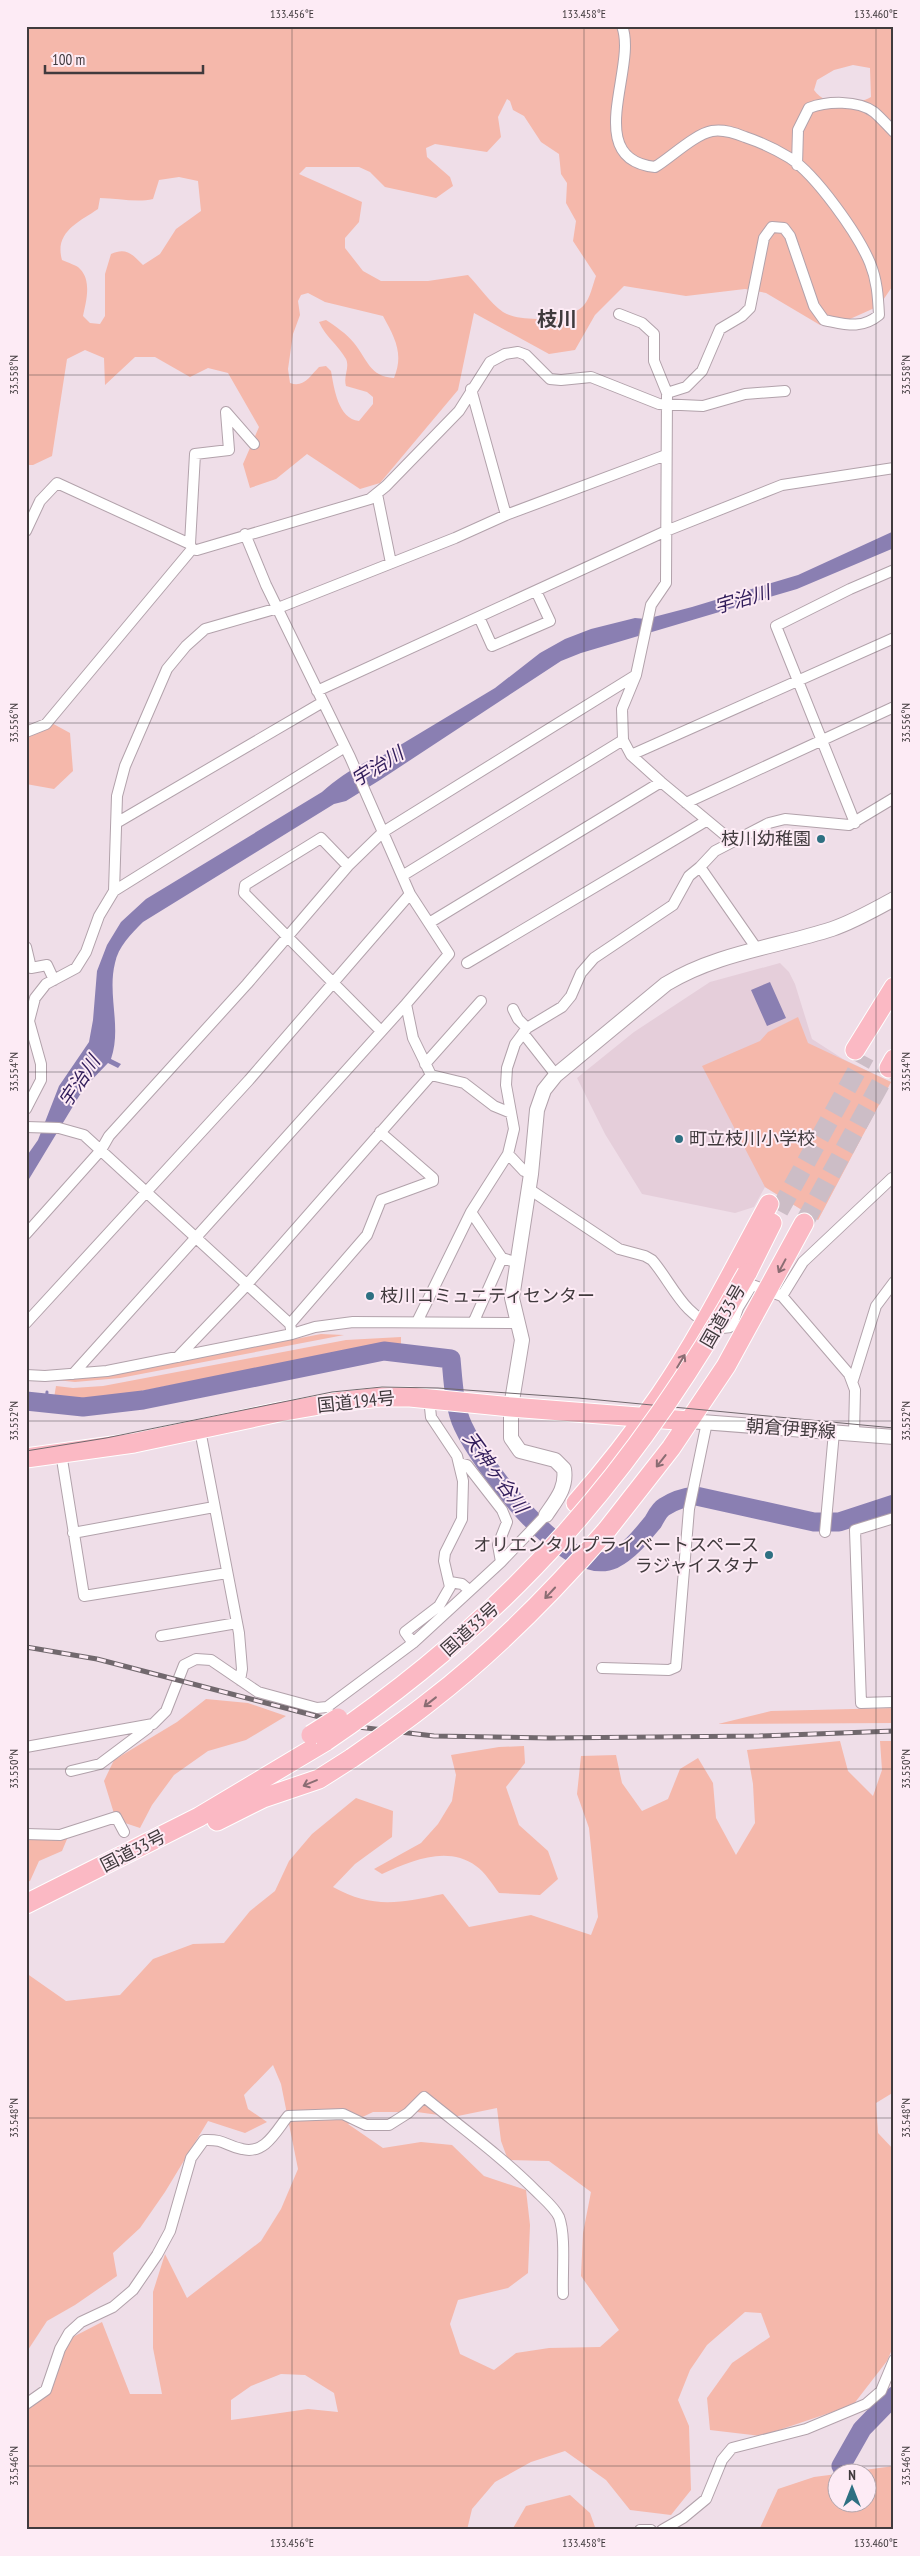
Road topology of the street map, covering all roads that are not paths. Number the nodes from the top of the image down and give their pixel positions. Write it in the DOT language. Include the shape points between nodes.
graph roads {
  1 [pos="622,26"];
  2 [pos="894,132"];
  3 [pos="797,164"];
  4 [pos="619,314"];
  5 [pos="471,388"];
  6 [pos="785,391"];
  7 [pos="667,392"];
  8 [pos="666,404"];
  9 [pos="254,444"];
  10 [pos="666,455"];
  11 [pos="894,468"];
  12 [pos="377,494"];
  13 [pos="506,515"];
  14 [pos="26,531"];
  15 [pos="666,531"];
  16 [pos="246,534"];
  17 [pos="191,546"];
  18 [pos="391,563"];
  19 [pos="894,570"];
  20 [pos="536,590"];
  21 [pos="278,608"];
  22 [pos="479,617"];
  23 [pos="894,638"];
  24 [pos="636,675"];
  25 [pos="799,681"];
  26 [pos="317,691"];
  27 [pos="322,702"];
  28 [pos="894,707"];
  29 [pos="26,732"];
  30 [pos="623,740"];
  31 [pos="822,740"];
  32 [pos="344,747"];
  33 [pos="631,755"];
  34 [pos="661,782"];
  35 [pos="894,798"];
  36 [pos="686,803"];
  37 [pos="706,821"];
  38 [pos="118,822"];
  39 [pos="855,823"];
  40 [pos="383,832"];
  41 [pos="732,841"];
  42 [pos="348,866"];
  43 [pos="700,867"];
  44 [pos="402,876"];
  45 [pos="114,891"];
  46 [pos="410,894"];
  47 [pos="894,899"];
  48 [pos="429,924"];
  49 [pos="288,936"];
  50 [pos="26,947"];
  51 [pos="756,949"];
  52 [pos="467,963"];
  53 [pos="29,968"];
  54 [pos="54,980"];
  55 [pos="333,982"];
  56 [pos="894,987"];
  57 [pos="481,1000"];
  58 [pos="406,1004"];
  59 [pos="894,1007"];
  60 [pos="513,1009"];
  61 [pos="381,1031"];
  62 [pos="525,1031"];
  63 [pos="29,1035"];
  64 [pos="425,1064"];
  65 [pos="431,1075"];
  66 [pos="556,1075"];
  67 [pos="26,1108"];
  68 [pos="511,1113"];
  69 [pos="26,1127"];
  70 [pos="380,1132"];
  71 [pos="101,1150"];
  72 [pos="508,1154"];
  73 [pos="531,1174"];
  74 [pos="892,1178"];
  75 [pos="529,1189"];
  76 [pos="146,1191"];
  77 [pos="471,1212"];
  78 [pos="804,1223"];
  79 [pos="26,1234"];
  80 [pos="196,1238"];
  81 [pos="502,1258"];
  82 [pos="518,1263"];
  83 [pos="894,1282"];
  84 [pos="246,1285"];
  85 [pos="775,1294"];
  86 [pos="474,1321"];
  87 [pos="417,1322"];
  88 [pos="703,1322"];
  89 [pos="26,1323"];
  90 [pos="518,1323"];
  91 [pos="290,1324"];
  92 [pos="292,1334"];
  93 [pos="178,1357"];
  94 [pos="73,1374"];
  95 [pos="26,1376"];
  96 [pos="853,1380"];
  97 [pos="434,1399"];
  98 [pos="511,1407"];
  99 [pos="645,1417"];
  100 [pos="698,1422"];
  101 [pos="200,1430"];
  102 [pos="834,1432"];
  103 [pos="854,1434"];
  104 [pos="894,1437"];
  105 [pos="61,1453"];
  106 [pos="26,1458"];
  107 [pos="459,1463"];
  108 [pos="214,1507"];
  109 [pos="546,1514"];
  110 [pos="894,1518"];
  111 [pos="825,1531"];
  112 [pos="73,1533"];
  113 [pos="501,1562"];
  114 [pos="227,1573"];
  115 [pos="450,1582"];
  116 [pos="469,1590"];
  117 [pos="236,1623"];
  118 [pos="161,1636"];
  119 [pos="413,1643"];
  120 [pos="602,1668"];
  121 [pos="240,1680"];
  122 [pos="894,1702"];
  123 [pos="153,1724"];
  124 [pos="319,1738"];
  125 [pos="26,1746"];
  126 [pos="71,1771"];
  127 [pos="124,1832"];
  128 [pos="26,1834"];
  129 [pos="136,1851"];
  130 [pos="26,1904"];
  131 [pos="563,2294"];
  132 [pos="894,2360"];
  133 [pos="26,2404"];
  134 [pos="640,2530"];
  135 [pos="651,2530"];
  136 [pos="662,2530"];
  1 -- 3 [label="street" via="624,61 616,112 617,134 632,162 655,167 701,135 729,131"];
  2 -- 3 [label="street" via="873,111 857,104 819,104 809,108 798,130"];
  3 -- 7 [label="street" via="859,240 878,287 879,315 870,322 855,326 824,320 814,306 790,236 784,228 772,227 762,243 750,308 720,329 702,371 686,387"];
  4 -- 7 [label="street" via="642,323 654,334 654,362"];
  5 -- 8 [label="street" via="490,362 518,352 526,355 550,379 591,377"];
  5 -- 12 [label="street" via="458,411"];
  5 -- 13 [label="street"];
  6 -- 8 [label="street" via="745,394 703,406"];
  7 -- 8 [label="street"];
  8 -- 10 [label="street"];
  9 -- 17 [label="street" via="226,412 229,450 195,454"];
  10 -- 13 [label="street"];
  10 -- 15 [label="street"];
  11 -- 15 [label="street" via="782,485"];
  12 -- 16 [label="street" via="370,499"];
  12 -- 18 [label="street"];
  13 -- 18 [label="street"];
  14 -- 17 [label="street" via="40,501 57,483"];
  15 -- 20 [label="street"];
  15 -- 24 [label="street" via="666,583 651,605"];
  16 -- 17 [label="street" via="197,550"];
  16 -- 21 [label="street"];
  17 -- 29 [label="street" via="46,724"];
  18 -- 21 [label="street"];
  19 -- 25 [label="street" via="776,626"];
  20 -- 22 [label="street"];
  20 -- 22 [label="street" via="550,621 492,646"];
  21 -- 26 [label="street"];
  21 -- 38 [label="street" via="205,629 167,669 125,766 117,796"];
  22 -- 26 [label="street"];
  23 -- 25 [label="street"];
  24 -- 30 [label="street" via="622,709"];
  24 -- 40 [label="street"];
  25 -- 31 [label="street"];
  25 -- 33 [label="street"];
  26 -- 27 [label="street"];
  27 -- 32 [label="street"];
  27 -- 38 [label="street"];
  28 -- 31 [label="street"];
  30 -- 33 [label="street"];
  30 -- 44 [label="street"];
  31 -- 36 [label="street"];
  31 -- 39 [label="street"];
  32 -- 40 [label="street"];
  32 -- 45 [label="street"];
  33 -- 34 [label="street"];
  34 -- 36 [label="street"];
  34 -- 48 [label="street"];
  35 -- 39 [label="street"];
  36 -- 37 [label="street"];
  37 -- 41 [label="street"];
  37 -- 52 [label="street"];
  38 -- 45 [label="street"];
  39 -- 41 [label="street" via="849,826 785,819"];
  40 -- 42 [label="street"];
  40 -- 44 [label="street"];
  41 -- 43 [label="street" via="715,851"];
  42 -- 49 [label="street"];
  42 -- 49 [label="street" via="321,838 258,874 245,885 244,893"];
  43 -- 51 [label="street"];
  43 -- 62 [label="street" via="689,876 674,905 594,958 581,973 562,1007"];
  44 -- 46 [label="street"];
  45 -- 54 [label="street" via="76,968"];
  46 -- 48 [label="street"];
  46 -- 55 [label="street"];
  47 -- 51 [label="street" via="833,928"];
  48 -- 58 [label="street" via="449,954"];
  49 -- 55 [label="street"];
  49 -- 71 [label="street" via="109,1136"];
  50 -- 53 [label="street"];
  51 -- 66 [label="street" via="701,965 666,984"];
  53 -- 54 [label="street" via="47,965"];
  54 -- 63 [label="street" via="46,984 35,998"];
  55 -- 61 [label="street"];
  55 -- 76 [label="street"];
  56 -- 59 [label="highway" via="860,1053"];
  57 -- 64 [label="street"];
  58 -- 61 [label="street"];
  58 -- 64 [label="street" via="412,1038"];
  60 -- 62 [label="street"];
  61 -- 80 [label="street"];
  62 -- 66 [label="street"];
  62 -- 68 [label="street" via="515,1044 507,1068 506,1085"];
  63 -- 67 [label="street" via="41,1064 41,1080"];
  64 -- 65 [label="street"];
  65 -- 68 [label="street" via="464,1083 494,1106"];
  65 -- 70 [label="street"];
  66 -- 73 [label="street" via="544,1090 537,1110"];
  68 -- 72 [label="street" via="514,1130"];
  69 -- 71 [label="street" via="59,1128 80,1134"];
  70 -- 84 [label="street"];
  70 -- 91 [label="street" via="433,1181 382,1200 367,1235"];
  71 -- 76 [label="street"];
  71 -- 79 [label="street"];
  72 -- 73 [label="street"];
  72 -- 77 [label="street"];
  73 -- 75 [label="street"];
  74 -- 85 [label="street" via="803,1262"];
  75 -- 82 [label="street"];
  75 -- 88 [label="street" via="619,1249 652,1260 690,1312"];
  76 -- 80 [label="street"];
  76 -- 89 [label="street"];
  77 -- 81 [label="street"];
  77 -- 87 [label="street"];
  78 -- 85 [label="highway, one-way"];
  80 -- 84 [label="street"];
  80 -- 94 [label="street"];
  81 -- 82 [label="street"];
  81 -- 86 [label="street"];
  82 -- 90 [label="street" via="512,1298"];
  83 -- 96 [label="street" via="876,1306"];
  84 -- 91 [label="street"];
  84 -- 93 [label="street"];
  85 -- 88 [label="street" via="756,1285 749,1287 734,1322 728,1328"];
  85 -- 96 [label="street"];
  85 -- 100 [label="highway" via="726,1366"];
  86 -- 87 [label="street"];
  86 -- 90 [label="street"];
  87 -- 92 [label="street" via="346,1323"];
  99 -- 88 [label="highway, one-way"];
  88 -- 124 [label="highway, 国道33号, bridge" via="774,1207 747,1274 683,1382 607,1487 519,1584 455,1643 412,1679"];
  90 -- 98 [label="street" via="522,1352"];
  91 -- 92 [label="street"];
  92 -- 93 [label="street"];
  93 -- 94 [label="street"];
  94 -- 95 [label="street"];
  96 -- 103 [label="street"];
  97 -- 98 [label="highway, 国道194号"];
  97 -- 101 [label="highway, 国道194号" via="379,1397 337,1402"];
  97 -- 107 [label="street" via="430,1417 458,1456"];
  98 -- 99 [label="highway, 国道194号"];
  98 -- 109 [label="street" via="514,1445 529,1455 555,1460 564,1469 560,1495"];
  99 -- 100 [label="highway, 国道194号"];
  99 -- 124 [label="highway, bridge" via="605,1470 530,1556 453,1630"];
  100 -- 102 [label="street, 朝倉伊野線"];
  100 -- 120 [label="street" via="676,1667 669,1670"];
  100 -- 129 [label="highway, one-way, bridge" via="532,1612 430,1702 319,1779 263,1798 179,1839"];
  101 -- 105 [label="highway, 国道194号"];
  101 -- 108 [label="street"];
  102 -- 103 [label="street, 朝倉伊野線"];
  102 -- 111 [label="street"];
  103 -- 104 [label="street, 朝倉伊野線"];
  105 -- 106 [label="highway, 国道194号"];
  105 -- 112 [label="street"];
  107 -- 113 [label="street" via="467,1465 502,1510 507,1522 498,1545"];
  107 -- 115 [label="street" via="464,1480 464,1506 458,1531 445,1553"];
  108 -- 112 [label="street"];
  108 -- 114 [label="street"];
  109 -- 113 [label="street"];
  110 -- 122 [label="street" via="855,1530 861,1703"];
  112 -- 114 [label="street" via="84,1596"];
  113 -- 116 [label="street"];
  114 -- 117 [label="street"];
  115 -- 116 [label="street" via="462,1584"];
  115 -- 119 [label="street" via="439,1606 405,1632"];
  116 -- 119 [label="street"];
  117 -- 118 [label="street"];
  117 -- 121 [label="street" via="242,1669"];
  119 -- 121 [label="street" via="328,1707 317,1708 258,1692"];
  121 -- 123 [label="street" via="211,1660 189,1660 166,1711"];
  123 -- 125 [label="street"];
  123 -- 126 [label="street" via="100,1764"];
  124 -- 129 [label="highway"];
  127 -- 128 [label="street" via="116,1817 60,1835"];
  129 -- 130 [label="highway, 国道33号"];
  131 -- 133 [label="street" via="559,2216 497,2154 424,2096 408,2113 389,2125 366,2125 343,2114 288,2116 266,2144 257,2150 243,2150 219,2139 204,2140 191,2158 170,2231 157,2255 133,2290 113,2307 81,2322 69,2333 46,2390"];
  132 -- 136 [label="street" via="881,2391 866,2404 806,2429 732,2448 722,2460 706,2499"];
  134 -- 135 [label="street"];
}
